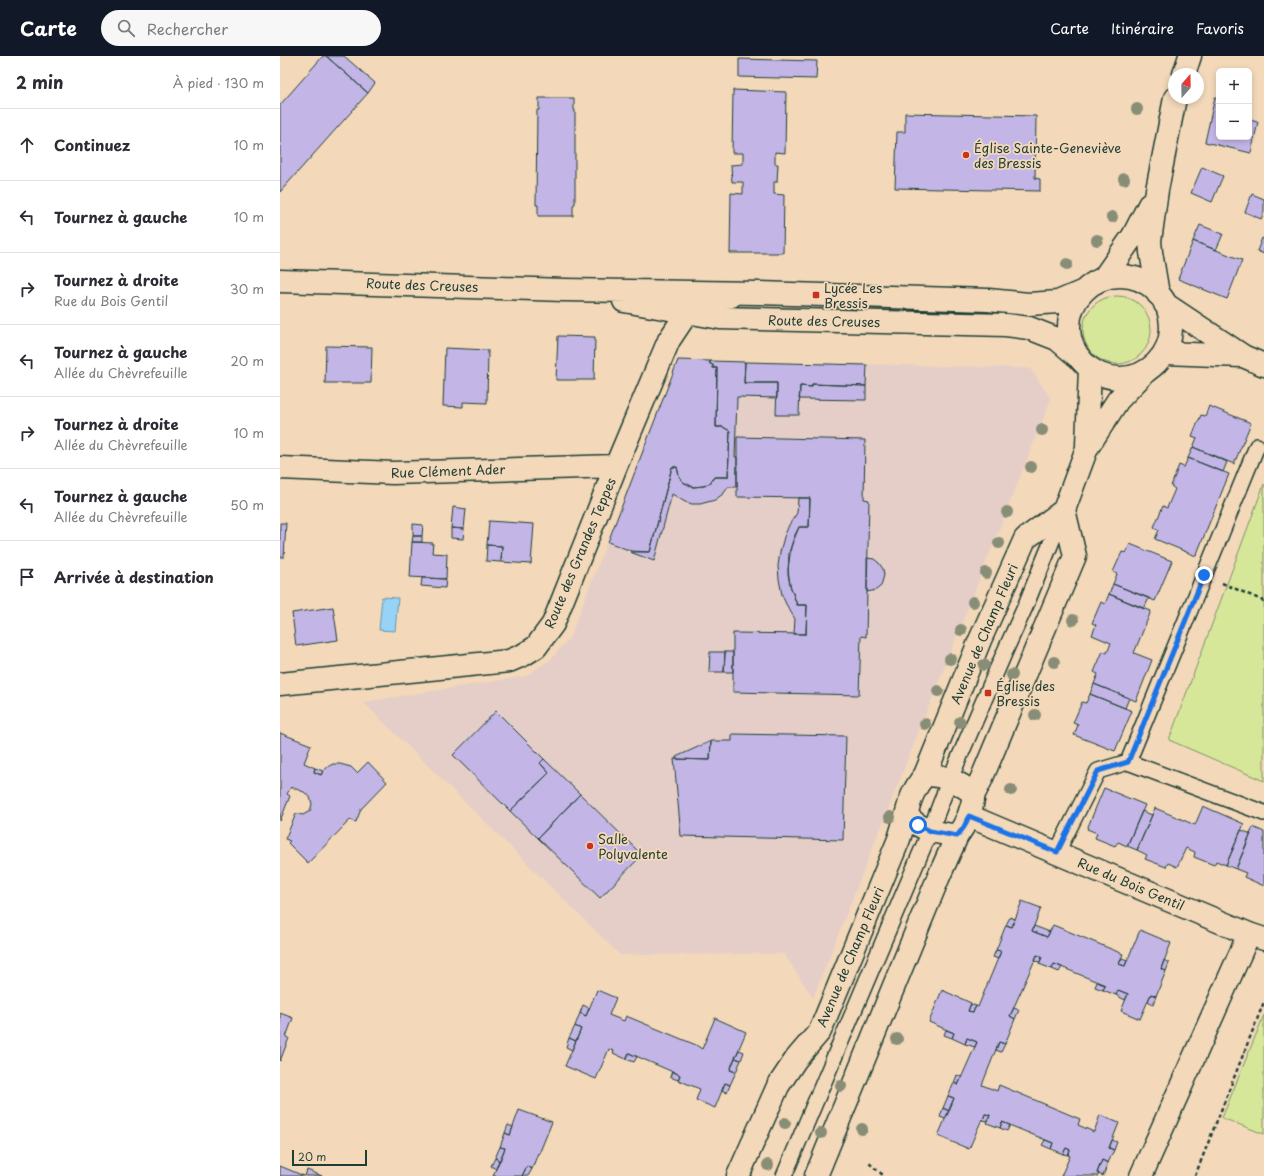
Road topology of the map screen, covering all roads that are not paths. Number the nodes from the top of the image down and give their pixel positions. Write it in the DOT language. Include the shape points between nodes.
graph roads {
  1 [pos="1180,56"];
  2 [pos="1190,56"];
  3 [pos="1178,68"];
  4 [pos="1186,68"];
  5 [pos="1175,104"];
  6 [pos="1157,190"];
  7 [pos="1103,279"];
  8 [pos="280,281"];
  9 [pos="564,290"];
  10 [pos="1084,291"];
  11 [pos="759,293"];
  12 [pos="1162,299"];
  13 [pos="687,313"];
  14 [pos="1164,353"];
  15 [pos="1243,356"];
  16 [pos="1083,362"];
  17 [pos="1264,365"];
  18 [pos="1146,372"];
  19 [pos="1257,446"];
  20 [pos="1087,448"];
  21 [pos="616,466"];
  22 [pos="280,468"];
  23 [pos="1064,510"];
  24 [pos="280,684"];
  25 [pos="1128,762"];
  26 [pos="925,775"];
  27 [pos="950,779"];
  28 [pos="974,794"];
  29 [pos="1264,813"];
  30 [pos="906,816"];
  31 [pos="969,816"];
  32 [pos="930,831"];
  33 [pos="957,836"];
  34 [pos="1057,852"];
  35 [pos="1256,936"];
  36 [pos="738,1176"];
  37 [pos="784,1176"];
  38 [pos="816,1176"];
  39 [pos="1141,1176"];
  1 -- 3 [label="street"];
  2 -- 4 [label="street"];
  5 -- 6 [label="street"];
  6 -- 7 [label="street" via="1133,236"];
  6 -- 12 [label="street" via="1150,241"];
  7 -- 10 [label="street"];
  7 -- 12 [label="street" via="1127,277 1139,280"];
  8 -- 9 [label="street, Route des Creuses"];
  9 -- 11 [label="street, Route des Creuses"];
  9 -- 13 [label="street, Route des Creuses"];
  10 -- 11 [label="street, Route des Creuses" via="1058,302 1029,304 988,300"];
  10 -- 16 [label="street" via="1076,301 1069,322 1072,345"];
  11 -- 13 [label="street, Route des Grandes Teppes" via="709,299"];
  12 -- 14 [label="street" via="1170,316 1171,328 1170,341"];
  12 -- 15 [label="street"];
  13 -- 16 [label="street, Route des Creuses" via="720,318 1006,325 1029,328 1056,339"];
  13 -- 21 [label="street, Route des Grandes Teppes" via="669,340"];
  14 -- 15 [label="street"];
  14 -- 18 [label="street"];
  15 -- 17 [label="street"];
  16 -- 18 [label="street" via="1103,376 1132,377"];
  16 -- 20 [label="street, Avenue de Champ Fleuri"];
  18 -- 20 [label="street, Avenue de Champ Fleuri" via="1118,400"];
  19 -- 25 [label="lane"];
  20 -- 23 [label="street, Avenue de Champ Fleuri"];
  21 -- 22 [label="street, Rue Clément Ader" via="393,473"];
  21 -- 24 [label="street, Route des Grandes Teppes" via="553,624 536,647 510,661"];
  23 -- 26 [label="street, Avenue de Champ Fleuri" via="1025,539 980,640"];
  23 -- 27 [label="lane, Avenue de Champ Fleuri"];
  23 -- 28 [label="street" via="1075,556"];
  25 -- 29 [label="lane"];
  25 -- 34 [label="lane" via="1098,771"];
  26 -- 27 [label="street" via="938,775"];
  26 -- 30 [label="street, Avenue de Champ Fleuri" via="916,785"];
  27 -- 28 [label="street"];
  27 -- 32 [label="lane, Avenue de Champ Fleuri"];
  28 -- 31 [label="street"];
  30 -- 32 [label="street"];
  30 -- 36 [label="street, Avenue de Champ Fleuri" via="899,839 820,1030 778,1086"];
  31 -- 33 [label="street"];
  31 -- 34 [label="street, Rue du Bois Gentil"];
  32 -- 33 [label="street"];
  32 -- 37 [label="lane, Avenue de Champ Fleuri"];
  33 -- 38 [label="street"];
  34 -- 35 [label="street, Rue du Bois Gentil"];
  35 -- 39 [label="street, Rue du Bois Gentil"];
}
